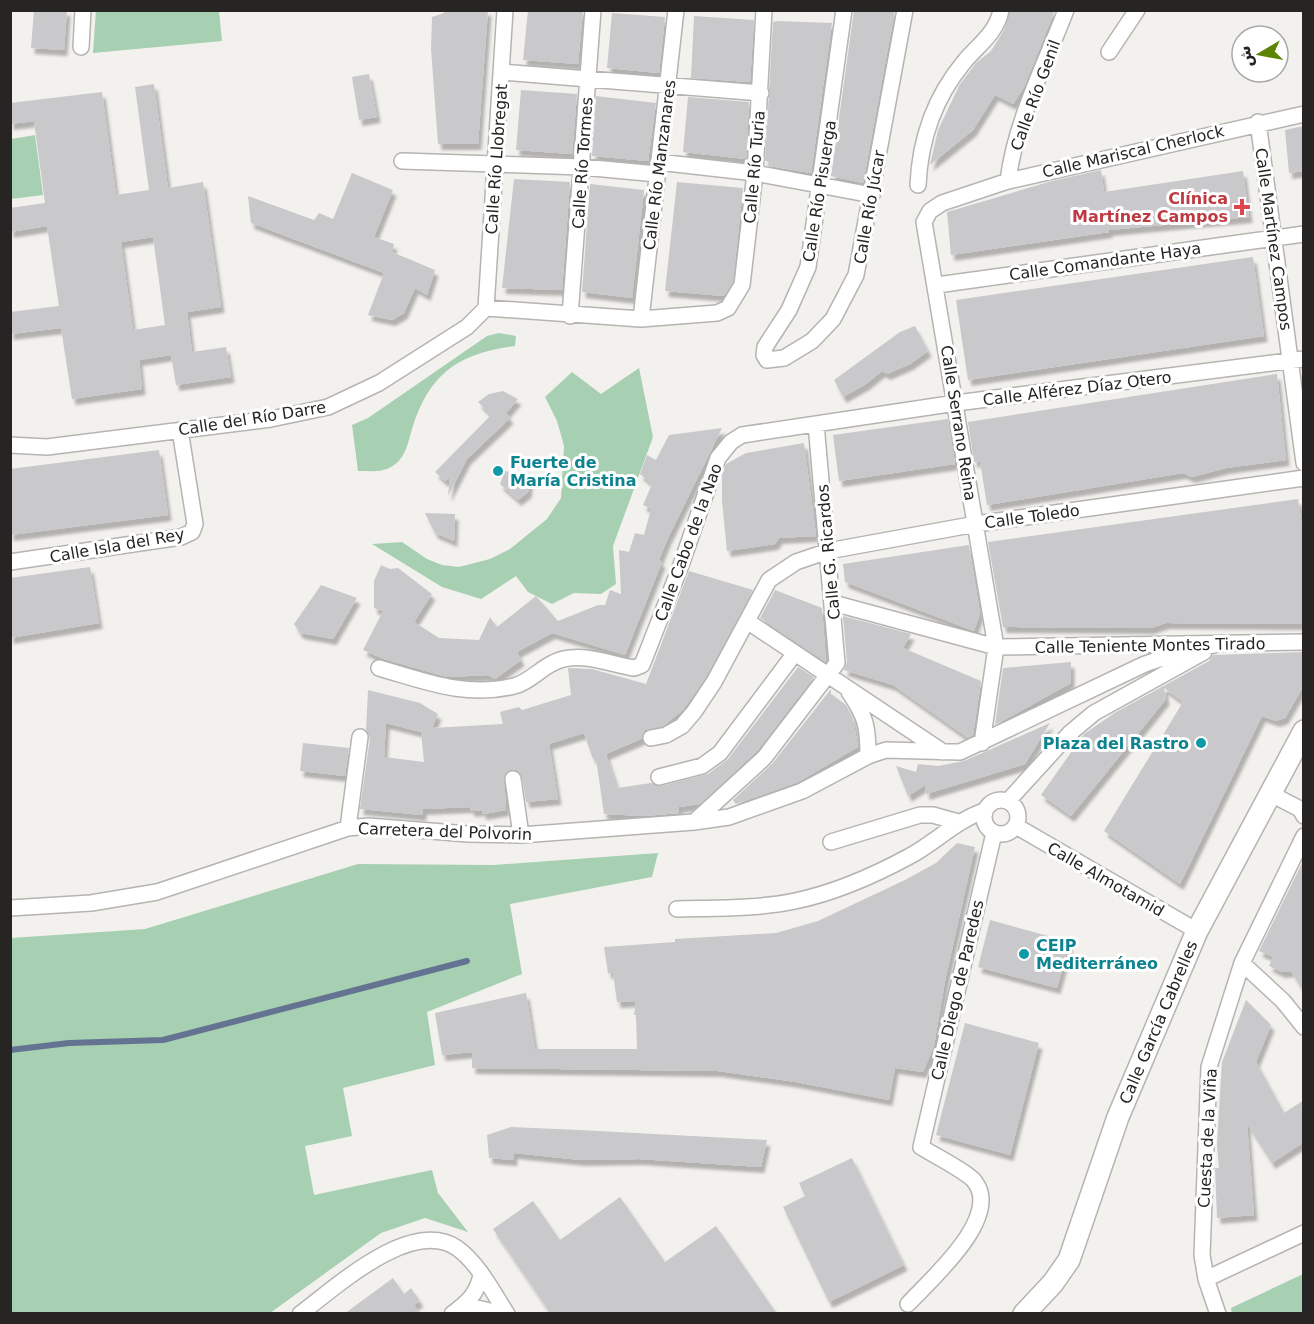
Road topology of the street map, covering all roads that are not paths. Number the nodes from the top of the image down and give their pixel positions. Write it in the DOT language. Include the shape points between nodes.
graph roads {
  1 [pos="83,10"];
  2 [pos="505,10"];
  3 [pos="593,10"];
  4 [pos="676,10"];
  5 [pos="764,10"];
  6 [pos="837,10"];
  7 [pos="905,10"];
  8 [pos="1001,10"];
  9 [pos="1066,10"];
  10 [pos="1137,10"];
  11 [pos="844,11"];
  12 [pos="81,47"];
  13 [pos="1109,52"];
  14 [pos="501,72"];
  15 [pos="588,79"];
  16 [pos="668,86"];
  17 [pos="761,93"];
  18 [pos="1304,114"];
  19 [pos="1258,122"];
  20 [pos="402,161"];
  21 [pos="496,164"];
  22 [pos="582,167"];
  23 [pos="657,168"];
  24 [pos="755,173"];
  25 [pos="1008,181"];
  26 [pos="821,184"];
  27 [pos="918,184"];
  28 [pos="872,195"];
  29 [pos="930,211"];
  30 [pos="1304,234"];
  31 [pos="1273,237"];
  32 [pos="937,285"];
  33 [pos="486,308"];
  34 [pos="570,316"];
  35 [pos="641,320"];
  36 [pos="1297,359"];
  37 [pos="767,360"];
  38 [pos="956,404"];
  39 [pos="816,424"];
  40 [pos="180,430"];
  41 [pos="1302,433"];
  42 [pos="10,445"];
  43 [pos="1304,463"];
  44 [pos="1304,478"];
  45 [pos="976,524"];
  46 [pos="828,551"];
  47 [pos="10,562"];
  48 [pos="833,603"];
  49 [pos="747,621"];
  50 [pos="1304,642"];
  51 [pos="1218,644"];
  52 [pos="996,647"];
  53 [pos="795,653"];
  54 [pos="379,668"];
  55 [pos="827,676"];
  56 [pos="844,685"];
  57 [pos="1304,731"];
  58 [pos="360,736"];
  59 [pos="651,738"];
  60 [pos="982,743"];
  61 [pos="946,753"];
  62 [pos="868,756"];
  63 [pos="659,777"];
  64 [pos="513,779"];
  65 [pos="1269,793"];
  66 [pos="1008,801"];
  67 [pos="984,811"];
  68 [pos="1304,816"];
  69 [pos="694,822"];
  70 [pos="958,822"];
  71 [pos="1016,826"];
  72 [pos="348,828"];
  73 [pos="994,833"];
  74 [pos="521,835"];
  75 [pos="1304,836"];
  76 [pos="831,842"];
  77 [pos="10,908"];
  78 [pos="677,909"];
  79 [pos="1197,931"];
  80 [pos="1242,963"];
  81 [pos="1304,1027"];
  82 [pos="1304,1233"];
  83 [pos="481,1275"];
  84 [pos="1206,1279"];
  85 [pos="908,1304"];
  86 [pos="456,1311"];
  87 [pos="300,1314"];
  88 [pos="505,1314"];
  89 [pos="1024,1314"];
  90 [pos="1218,1314"];
  1 -- 12 [label="street"];
  2 -- 14 [label="street, Calle Río Llobregat"];
  3 -- 15 [label="street, Calle Río Tormes"];
  4 -- 16 [label="street, Calle Río Manzanares"];
  5 -- 17 [label="street, Calle Río Turia"];
  6 -- 11 [label="street"];
  7 -- 28 [label="street, Calle Río Júcar"];
  8 -- 27 [label="street" via="989,35 943,90 919,160"];
  9 -- 25 [label="street, Calle Río Genil" via="1020,132"];
  10 -- 13 [label="street"];
  11 -- 26 [label="street, Calle Río Pisuerga"];
  14 -- 15 [label="street"];
  14 -- 21 [label="street, Calle Río Llobregat"];
  15 -- 16 [label="street"];
  15 -- 22 [label="street, Calle Río Tormes"];
  16 -- 17 [label="street"];
  16 -- 23 [label="street, Calle Río Manzanares"];
  17 -- 24 [label="street, Calle Río Turia"];
  18 -- 19 [label="street, Calle Mariscal Cherlock"];
  19 -- 25 [label="street, Calle Mariscal Cherlock"];
  19 -- 31 [label="street, Calle Martínez Campos"];
  20 -- 21 [label="street"];
  21 -- 22 [label="street"];
  21 -- 33 [label="street, Calle Río Llobregat"];
  22 -- 23 [label="street"];
  22 -- 34 [label="street, Calle Río Tormes"];
  23 -- 24 [label="street"];
  23 -- 35 [label="street, Calle Río Manzanares"];
  24 -- 26 [label="street"];
  24 -- 35 [label="street, Calle Río Turia" via="742,285 728,308 717,313"];
  25 -- 29 [label="street, Calle Mariscal Cherlock" via="942,203"];
  26 -- 28 [label="street"];
  26 -- 37 [label="street, Calle Río Pisuerga" via="808,267 789,310 765,347"];
  28 -- 37 [label="street, Calle Río Júcar" via="863,251 845,300 833,319 800,351"];
  29 -- 32 [label="street, Calle Serrano Reina" via="924,222"];
  30 -- 31 [label="street, Calle Comandante Haya"];
  31 -- 32 [label="street, Calle Comandante Haya"];
  31 -- 36 [label="street, Calle Martínez Campos"];
  32 -- 38 [label="street, Calle Serrano Reina"];
  33 -- 34 [label="street"];
  33 -- 40 [label="street, Calle del Río Darre" via="457,333 336,404 271,418"];
  34 -- 35 [label="street"];
  36 -- 38 [label="street, Calle Alférez Díaz Otero"];
  36 -- 41 [label="street, Calle Martínez Campos"];
  38 -- 39 [label="street, Calle Alférez Díaz Otero"];
  38 -- 45 [label="street, Calle Serrano Reina"];
  39 -- 46 [label="street, Calle G. Ricardos"];
  39 -- 54 [label="street, Calle Cabo de la Nao" via="742,435 718,458 642,665 634,668 564,658 517,686 476,691 443,687"];
  40 -- 42 [label="street, Calle del Río Darre" via="47,447"];
  40 -- 47 [label="street, Calle Isla del Rey" via="195,524 192,532 181,537"];
  41 -- 43 [label="street, Calle Martínez Campos"];
  44 -- 45 [label="street, Calle Toledo"];
  45 -- 46 [label="street, Calle Toledo"];
  45 -- 52 [label="street, Calle Serrano Reina"];
  46 -- 48 [label="street, Calle G. Ricardos"];
  46 -- 49 [label="street, Calle Toledo" via="796,562 769,580"];
  48 -- 52 [label="street, Calle Teniente Montes Tirado"];
  48 -- 55 [label="street, Calle G. Ricardos" via="838,655"];
  49 -- 53 [label="street"];
  49 -- 59 [label="street" via="694,712 682,726"];
  50 -- 51 [label="street, Calle Teniente Montes Tirado"];
  51 -- 52 [label="street, Calle Teniente Montes Tirado"];
  51 -- 60 [label="street, Carretera del Polvorin" via="1145,664"];
  51 -- 66 [label="street" via="1094,713 1070,733"];
  52 -- 60 [label="street, Calle Serrano Reina"];
  53 -- 55 [label="street"];
  53 -- 63 [label="street" via="720,753 702,766"];
  55 -- 56 [label="street"];
  55 -- 69 [label="street, Calle G. Ricardos" via="764,758"];
  56 -- 61 [label="street"];
  56 -- 62 [label="street" via="864,715"];
  57 -- 65 [label="main road, Calle García Cabrelles"];
  58 -- 72 [label="street"];
  60 -- 61 [label="street, Carretera del Polvorin"];
  61 -- 62 [label="street, Carretera del Polvorin" via="901,748"];
  62 -- 69 [label="street, Carretera del Polvorin" via="776,801 729,817"];
  64 -- 74 [label="street"];
  65 -- 68 [label="street"];
  65 -- 79 [label="main road, Calle García Cabrelles"];
  66 -- 67 [label="street" via="997,800"];
  66 -- 71 [label="street" via="1017,810"];
  67 -- 70 [label="street"];
  67 -- 73 [label="street" via="984,822"];
  69 -- 74 [label="street, Carretera del Polvorin"];
  70 -- 76 [label="street" via="920,814"];
  70 -- 78 [label="street" via="912,855 879,872 807,898 754,907"];
  71 -- 73 [label="street" via="1008,833"];
  71 -- 79 [label="street, Calle Almotamid"];
  72 -- 74 [label="street, Carretera del Polvorin"];
  72 -- 77 [label="street, Carretera del Polvorin" via="157,892 91,903"];
  73 -- 85 [label="street, Calle Diego de Paredes" via="921,1147 975,1182 981,1208 969,1236"];
  75 -- 80 [label="street, Cuesta de la Viña"];
  79 -- 89 [label="main road, Calle García Cabrelles" via="1118,1117 1076,1246 1053,1283"];
  80 -- 81 [label="street" via="1283,1001"];
  80 -- 84 [label="street, Cuesta de la Viña" via="1206,1088 1202,1255"];
  82 -- 84 [label="street"];
  83 -- 86 [label="street" via="471,1299"];
  83 -- 87 [label="street" via="454,1246 413,1242 388,1250"];
  83 -- 88 [label="street"];
  84 -- 90 [label="street, Cuesta de la Viña"];
  86 -- 88 [label="street" via="477,1308"];
}
